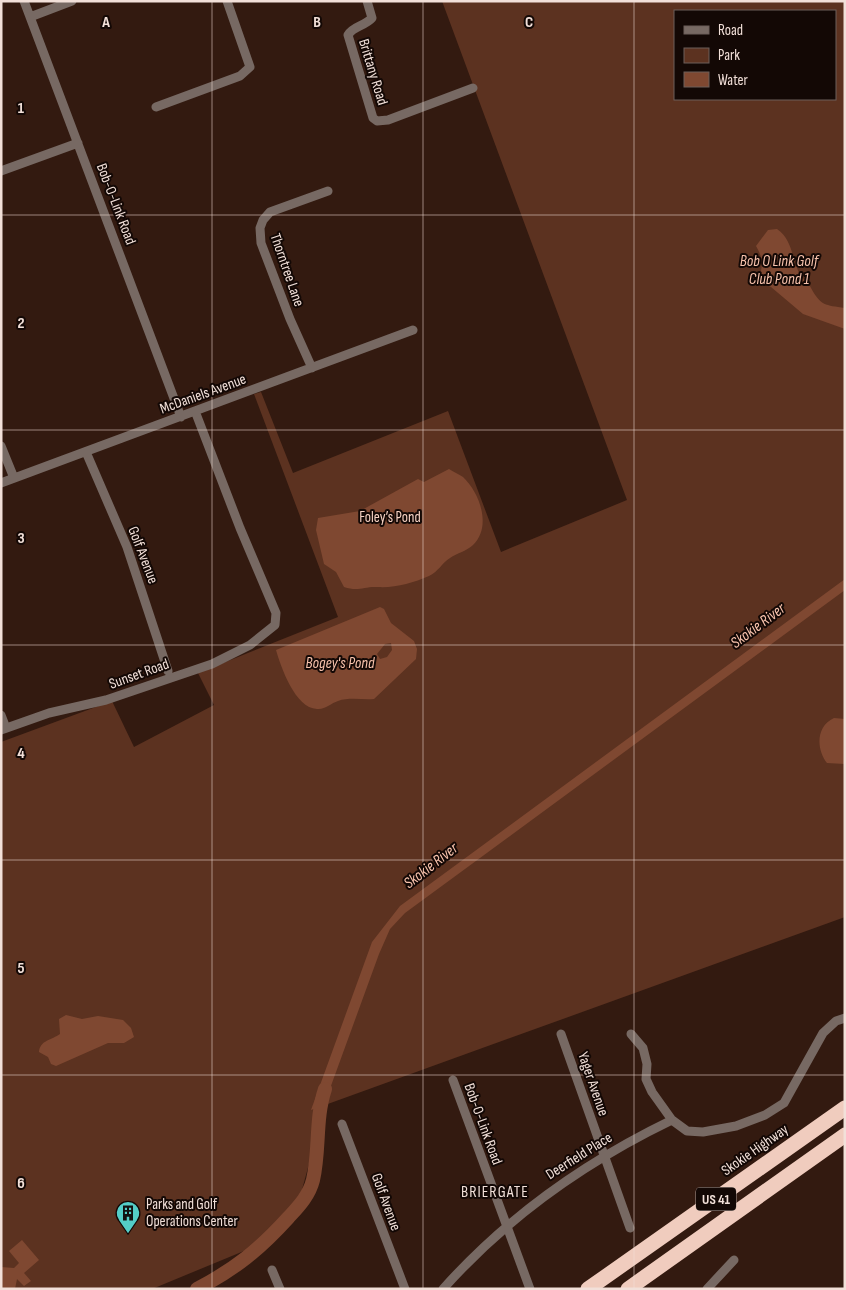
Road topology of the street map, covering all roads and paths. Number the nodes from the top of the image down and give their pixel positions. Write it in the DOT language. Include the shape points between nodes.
graph roads {
  1 [pos="24,1"];
  2 [pos="72,1"];
  3 [pos="227,1"];
  4 [pos="367,1"];
  5 [pos="30,17"];
  6 [pos="473,88"];
  7 [pos="156,107"];
  8 [pos="78,143"];
  9 [pos="1,171"];
  10 [pos="328,191"];
  11 [pos="414,330"];
  12 [pos="312,368"];
  13 [pos="195,411"];
  14 [pos="181,417"];
  15 [pos="1,446"];
  16 [pos="86,452"];
  17 [pos="14,478"];
  18 [pos="1,483"];
  19 [pos="168,671"];
  20 [pos="1,715"];
  21 [pos="4,729"];
  22 [pos="845,1018"];
  23 [pos="561,1034"];
  24 [pos="631,1034"];
  25 [pos="453,1080"];
  26 [pos="845,1108"];
  27 [pos="672,1120"];
  28 [pos="342,1124"];
  29 [pos="845,1136"];
  30 [pos="604,1155"];
  31 [pos="506,1227"];
  32 [pos="630,1228"];
  33 [pos="734,1260"];
  34 [pos="272,1270"];
  35 [pos="280,1289"];
  36 [pos="405,1289"];
  37 [pos="443,1289"];
  38 [pos="530,1289"];
  39 [pos="588,1289"];
  40 [pos="628,1289"];
  41 [pos="708,1289"];
  1 -- 5 [label="street, Bob-O-Link Road"];
  2 -- 5 [label="street"];
  3 -- 7 [label="street" via="250,67 240,76"];
  4 -- 6 [label="street, Brittany Road" via="372,18 352,29 348,35 376,121 388,120"];
  5 -- 8 [label="street, Bob-O-Link Road"];
  8 -- 9 [label="street"];
  8 -- 14 [label="street, Bob-O-Link Road"];
  10 -- 12 [label="street, Thorntree Lane" via="270,212 260,228 261,243"];
  11 -- 12 [label="street, McDaniels Avenue"];
  12 -- 13 [label="street, McDaniels Avenue"];
  13 -- 14 [label="street, McDaniels Avenue"];
  13 -- 21 [label="street, Sunset Road" via="276,612 276,622 250,645 212,664 106,700 49,713"];
  14 -- 16 [label="street, McDaniels Avenue"];
  15 -- 17 [label="street"];
  16 -- 17 [label="street, McDaniels Avenue"];
  16 -- 19 [label="street, Golf Avenue" via="127,547"];
  17 -- 18 [label="street, McDaniels Avenue"];
  20 -- 21 [label="street"];
  22 -- 27 [label="street" via="836,1021 823,1034 788,1098 777,1108 736,1126 702,1132 687,1131"];
  23 -- 30 [label="street, Yager Avenue"];
  24 -- 27 [label="street" via="643,1048 646,1079 652,1092"];
  25 -- 31 [label="street, Bob-O-Link Road"];
  26 -- 39 [label="highway, Skokie Highway / US 41"];
  27 -- 30 [label="street, Deerfield Place"];
  28 -- 36 [label="street, Golf Avenue"];
  29 -- 40 [label="highway, US 41"];
  30 -- 31 [label="street, Deerfield Place" via="543,1196"];
  30 -- 32 [label="street, Yager Avenue"];
  31 -- 37 [label="street, Deerfield Place"];
  31 -- 38 [label="street, Bob-O-Link Road"];
  33 -- 41 [label="street"];
  34 -- 35 [label="street"];
}
